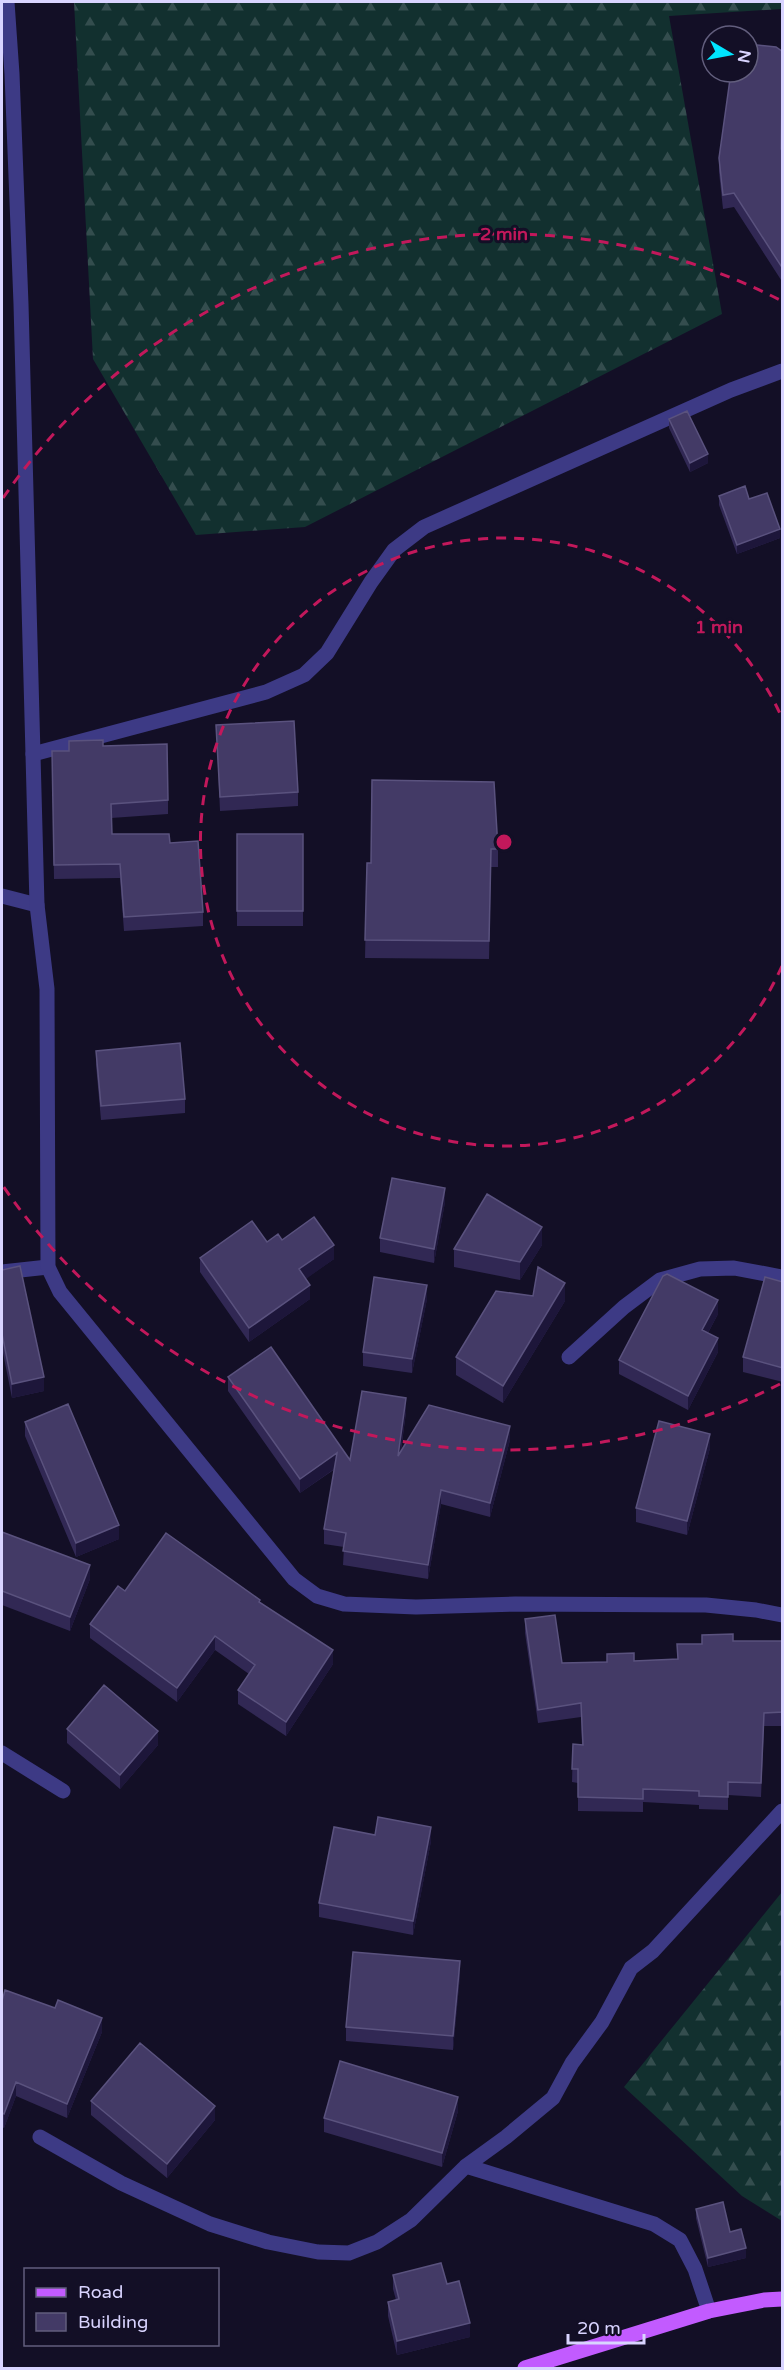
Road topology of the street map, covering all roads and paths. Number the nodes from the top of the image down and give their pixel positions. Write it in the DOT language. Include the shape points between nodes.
graph roads {
  1 [pos="8,2"];
  2 [pos="783,371"];
  3 [pos="33,754"];
  4 [pos="2,896"];
  5 [pos="37,905"];
  6 [pos="48,1267"];
  7 [pos="2,1272"];
  8 [pos="783,1277"];
  9 [pos="569,1357"];
  10 [pos="783,1615"];
  11 [pos="2,1753"];
  12 [pos="63,1791"];
  13 [pos="783,1811"];
  14 [pos="40,2137"];
  15 [pos="466,2166"];
  16 [pos="783,2299"];
  17 [pos="708,2311"];
  18 [pos="525,2368"];
  1 -- 3 [label="street"];
  2 -- 3 [label="street" via="731,390 424,527 394,550 327,653 304,675 266,692"];
  3 -- 5 [label="street"];
  4 -- 5 [label="street"];
  5 -- 6 [label="street" via="47,989"];
  6 -- 7 [label="street"];
  6 -- 10 [label="street" via="60,1292 294,1579 317,1596 344,1604 416,1607 646,1603 706,1605"];
  8 -- 9 [label="street" via="734,1268 700,1269 660,1280"];
  11 -- 12 [label="street"];
  13 -- 15 [label="street" via="653,1951 631,1968 553,2098"];
  14 -- 15 [label="street" via="121,2183 210,2224 318,2252 349,2253 377,2242 411,2220"];
  15 -- 17 [label="street" via="654,2224 680,2240 695,2269"];
  16 -- 17 [label="main road"];
  17 -- 18 [label="main road"];
}
